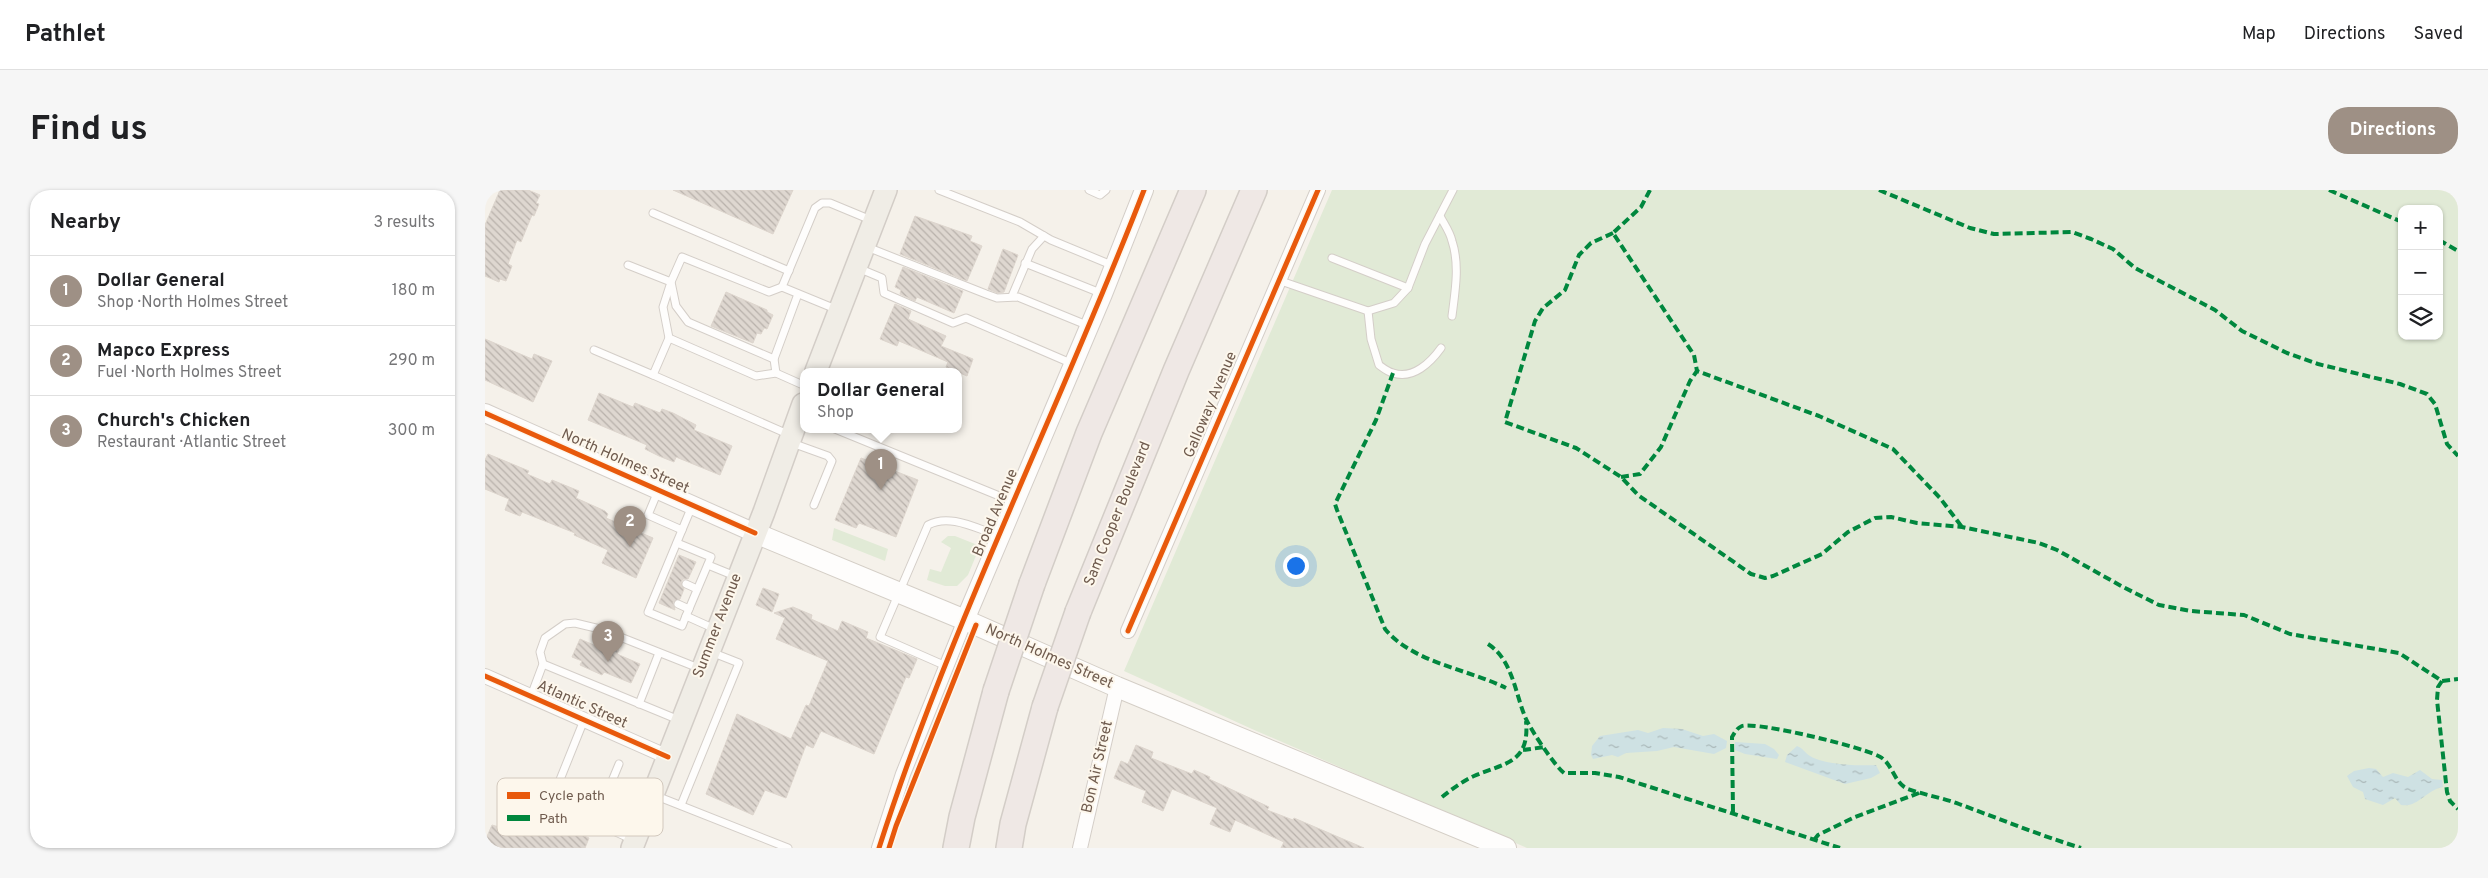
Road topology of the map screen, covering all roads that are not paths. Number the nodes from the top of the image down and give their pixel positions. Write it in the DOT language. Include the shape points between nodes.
graph roads {
  1 [pos="886,190"];
  2 [pos="939,190"];
  3 [pos="1089,190"];
  4 [pos="1106,190"];
  5 [pos="1144,190"];
  6 [pos="1187,190"];
  7 [pos="1193,190"];
  8 [pos="1254,190"];
  9 [pos="1318,190"];
  10 [pos="1453,190"];
  11 [pos="653,213"];
  12 [pos="1439,216"];
  13 [pos="874,221"];
  14 [pos="1044,236"];
  15 [pos="865,246"];
  16 [pos="1332,258"];
  17 [pos="1025,263"];
  18 [pos="628,265"];
  19 [pos="856,267"];
  20 [pos="1115,267"];
  21 [pos="1159,267"];
  22 [pos="789,271"];
  23 [pos="1278,280"];
  24 [pos="671,282"];
  25 [pos="782,287"];
  26 [pos="1408,288"];
  27 [pos="798,294"];
  28 [pos="1103,294"];
  29 [pos="1012,296"];
  30 [pos="839,311"];
  31 [pos="1368,311"];
  32 [pos="1451,316"];
  33 [pos="1090,326"];
  34 [pos="669,338"];
  35 [pos="1441,348"];
  36 [pos="594,350"];
  37 [pos="774,359"];
  38 [pos="1074,364"];
  39 [pos="817,368"];
  40 [pos="776,373"];
  41 [pos="653,375"];
  42 [pos="800,384"];
  43 [pos="485,413"];
  44 [pos="800,416"];
  45 [pos="845,433"];
  46 [pos="790,439"];
  47 [pos="658,490"];
  48 [pos="1014,502"];
  49 [pos="693,505"];
  50 [pos="814,505"];
  51 [pos="682,530"];
  52 [pos="755,533"];
  53 [pos="1000,536"];
  54 [pos="677,543"];
  55 [pos="708,565"];
  56 [pos="738,577"];
  57 [pos="686,584"];
  58 [pos="697,589"];
  59 [pos="898,593"];
  60 [pos="678,604"];
  61 [pos="687,612"];
  62 [pos="965,620"];
  63 [pos="717,629"];
  64 [pos="1128,631"];
  65 [pos="659,653"];
  66 [pos="705,660"];
  67 [pos="543,664"];
  68 [pos="946,666"];
  69 [pos="485,676"];
  70 [pos="1117,687"];
  71 [pos="531,696"];
  72 [pos="639,704"];
  73 [pos="584,720"];
  74 [pos="681,721"];
  75 [pos="668,757"];
  76 [pos="619,764"];
  77 [pos="561,778"];
  78 [pos="613,778"];
  79 [pos="660,778"];
  80 [pos="663,799"];
  81 [pos="681,806"];
  82 [pos="619,836"];
  83 [pos="633,844"];
  84 [pos="788,848"];
  85 [pos="879,848"];
  86 [pos="956,848"];
  87 [pos="1009,848"];
  88 [pos="1080,848"];
  89 [pos="1506,848"];
  1 -- 13 [label="main road"];
  2 -- 14 [label="lane" via="1021,222"];
  3 -- 4 [label="lane" via="1100,195"];
  5 -- 20 [label="street, Broad Avenue"];
  6 -- 21 [label="highway"];
  7 -- 21 [label="highway"];
  8 -- 87 [label="highway, Sam Cooper Boulevard, bridge" via="1078,612 1045,707"];
  9 -- 23 [label="street, Galloway Avenue"];
  10 -- 12 [label="lane"];
  11 -- 22 [label="lane"];
  12 -- 26 [label="lane"];
  12 -- 32 [label="lane" via="1453,241 1456,265"];
  13 -- 15 [label="main road"];
  13 -- 22 [label="lane" via="830,203 821,203 815,208"];
  14 -- 17 [label="lane"];
  14 -- 20 [label="lane"];
  15 -- 19 [label="main road"];
  15 -- 29 [label="lane" via="997,298"];
  16 -- 26 [label="lane"];
  17 -- 28 [label="lane"];
  17 -- 29 [label="lane"];
  18 -- 24 [label="lane"];
  19 -- 30 [label="main road"];
  19 -- 38 [label="lane" via="882,278 884,293 953,323 966,318"];
  20 -- 28 [label="street, Broad Avenue"];
  21 -- 86 [label="highway, bridge" via="1089,433 1032,584 996,691"];
  22 -- 25 [label="lane"];
  23 -- 31 [label="lane"];
  23 -- 64 [label="street, Galloway Avenue"];
  24 -- 25 [label="lane" via="682,257 769,292"];
  24 -- 34 [label="lane" via="663,307"];
  24 -- 37 [label="lane" via="676,306 687,322"];
  25 -- 27 [label="lane"];
  26 -- 31 [label="lane" via="1394,303"];
  27 -- 30 [label="lane"];
  27 -- 37 [label="lane"];
  28 -- 33 [label="street, Broad Avenue"];
  29 -- 33 [label="lane"];
  30 -- 39 [label="main road"];
  31 -- 35 [label="lane" via="1379,365 1393,374 1406,374 1425,367"];
  33 -- 38 [label="street, Broad Avenue"];
  34 -- 40 [label="lane" via="756,376"];
  34 -- 41 [label="lane"];
  36 -- 41 [label="lane"];
  37 -- 40 [label="lane"];
  38 -- 48 [label="street, Broad Avenue"];
  40 -- 42 [label="lane"];
  41 -- 46 [label="lane"];
  43 -- 47 [label="street, North Holmes Street"];
  44 -- 46 [label="main road, Summer Avenue"];
  45 -- 48 [label="lane"];
  46 -- 50 [label="lane" via="828,456 832,461"];
  46 -- 52 [label="main road, Summer Avenue"];
  47 -- 49 [label="street, North Holmes Street"];
  47 -- 51 [label="lane" via="648,514"];
  48 -- 53 [label="street, Broad Avenue"];
  49 -- 51 [label="lane"];
  49 -- 52 [label="street, North Holmes Street"];
  51 -- 54 [label="lane"];
  52 -- 56 [label="main road, Summer Avenue"];
  52 -- 59 [label="main road, North Holmes Street"];
  53 -- 59 [label="lane" via="949,519 927,525"];
  53 -- 62 [label="street, Broad Avenue"];
  54 -- 55 [label="lane" via="711,557"];
  54 -- 61 [label="lane" via="659,595 649,612 682,626"];
  55 -- 56 [label="lane"];
  55 -- 58 [label="lane"];
  56 -- 63 [label="main road, Summer Avenue"];
  57 -- 58 [label="lane"];
  58 -- 61 [label="lane"];
  59 -- 62 [label="main road, North Holmes Street"];
  59 -- 68 [label="lane" via="880,637"];
  60 -- 61 [label="lane"];
  61 -- 63 [label="lane"];
  62 -- 68 [label="street, Broad Avenue"];
  62 -- 70 [label="main road, North Holmes Street"];
  63 -- 66 [label="main road, Summer Avenue"];
  65 -- 66 [label="lane"];
  65 -- 67 [label="lane" via="600,629 575,623 565,624 545,638 540,652"];
  65 -- 72 [label="lane"];
  66 -- 74 [label="main road, Summer Avenue"];
  66 -- 81 [label="lane" via="739,663"];
  67 -- 71 [label="lane"];
  67 -- 72 [label="lane"];
  68 -- 85 [label="street, Broad Avenue" via="903,774"];
  69 -- 71 [label="street, Atlantic Street"];
  70 -- 88 [label="street, Bon Air Street"];
  70 -- 89 [label="main road, North Holmes Street"];
  71 -- 73 [label="street, Atlantic Street"];
  72 -- 74 [label="lane"];
  73 -- 75 [label="street, Atlantic Street"];
  73 -- 77 [label="lane"];
  74 -- 75 [label="main road, Summer Avenue"];
  75 -- 79 [label="main road, Summer Avenue"];
  76 -- 78 [label="lane"];
  80 -- 81 [label="lane"];
  81 -- 84 [label="lane"];
  82 -- 83 [label="lane"];
}
